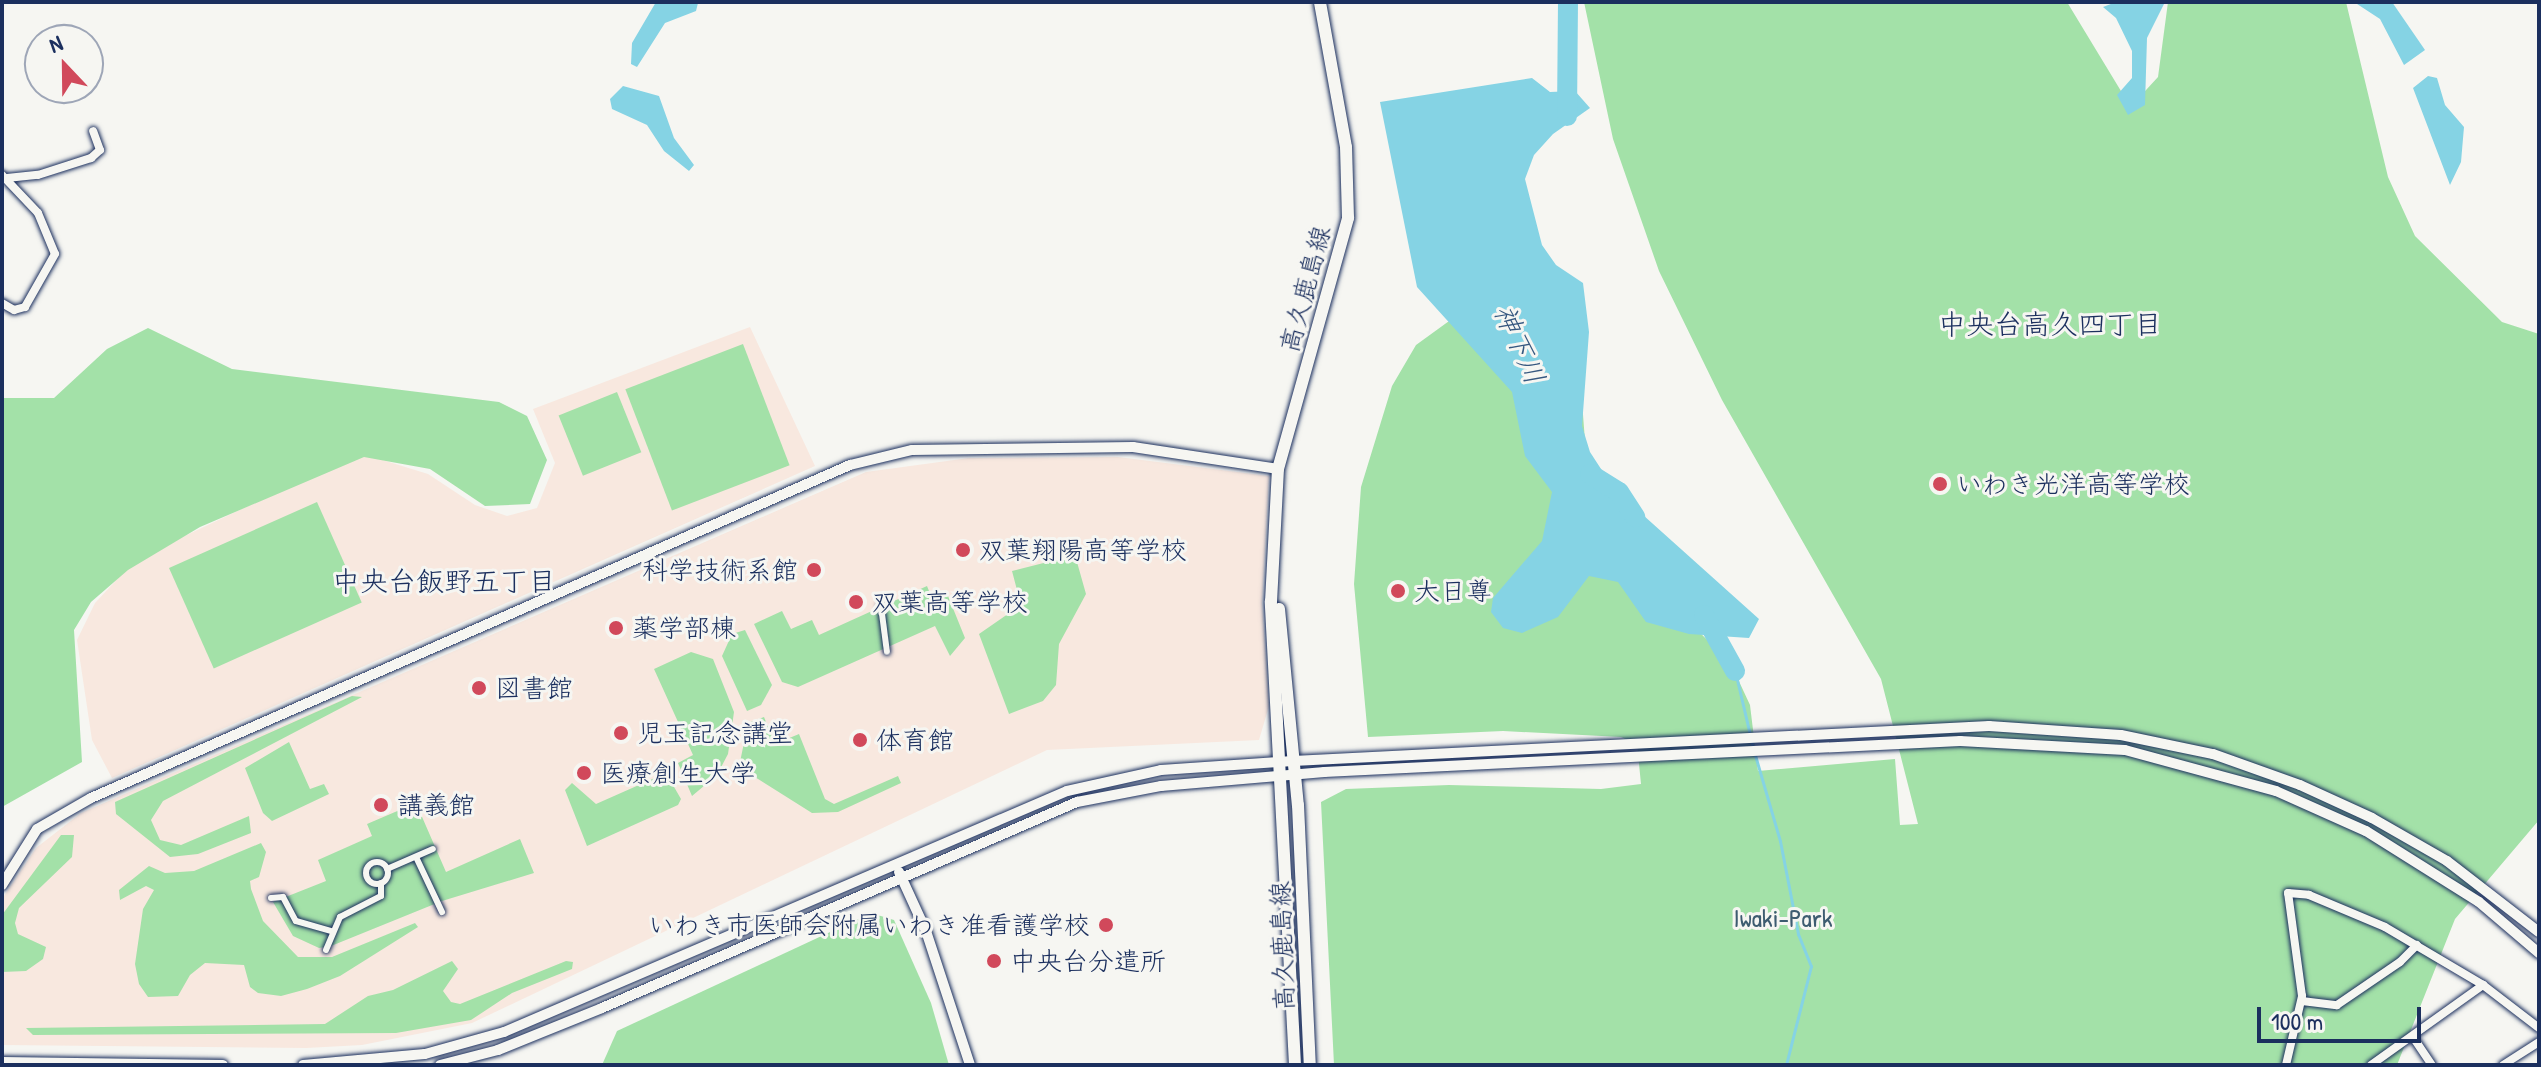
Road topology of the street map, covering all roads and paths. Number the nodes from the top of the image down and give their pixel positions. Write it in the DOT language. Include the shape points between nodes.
graph roads {
  1 [pos="1320,2"];
  2 [pos="93,131"];
  3 [pos="4,176"];
  4 [pos="2,303"];
  5 [pos="1278,469"];
  6 [pos="1273,586"];
  7 [pos="881,606"];
  8 [pos="887,652"];
  9 [pos="2213,754"];
  10 [pos="1293,761"];
  11 [pos="1277,762"];
  12 [pos="2209,770"];
  13 [pos="1295,775"];
  14 [pos="1278,777"];
  15 [pos="433,849"];
  16 [pos="416,857"];
  17 [pos="895,862"];
  18 [pos="387,869"];
  19 [pos="901,876"];
  20 [pos="381,883"];
  21 [pos="2,885"];
  22 [pos="271,898"];
  23 [pos="442,912"];
  24 [pos="331,931"];
  25 [pos="2539,932"];
  26 [pos="2417,945"];
  27 [pos="326,950"];
  28 [pos="2539,953"];
  29 [pos="2483,985"];
  30 [pos="2302,1001"];
  31 [pos="2539,1028"];
  32 [pos="2413,1037"];
  33 [pos="2539,1042"];
  34 [pos="2,1062"];
  35 [pos="223,1065"];
  36 [pos="303,1065"];
  37 [pos="440,1065"];
  38 [pos="970,1065"];
  39 [pos="1295,1065"];
  40 [pos="1310,1065"];
  41 [pos="2286,1065"];
  42 [pos="2371,1065"];
  43 [pos="2432,1065"];
  44 [pos="2503,1065"];
  1 -- 5 [label="main road, 高久鹿島線" via="1346,147 1348,218"];
  2 -- 3 [label="street" via="100,150 91,158 38,175"];
  3 -- 4 [label="street" via="38,213 55,254 25,307 14,310"];
  5 -- 6 [label="main road, 高久鹿島線"];
  5 -- 21 [label="street" via="1133,447 912,450 850,465 91,798 37,829"];
  6 -- 10 [label="main road, 高久鹿島線"];
  6 -- 11 [label="main road, 高久鹿島線"];
  7 -- 8 [label="street"];
  9 -- 10 [label="street" via="2121,735 1989,726"];
  9 -- 12 [label="street"];
  9 -- 25 [label="street" via="2372,818 2447,861"];
  10 -- 11 [label="street"];
  10 -- 13 [label="main road, 高久鹿島線"];
  11 -- 14 [label="main road, 高久鹿島線"];
  11 -- 17 [label="street" via="1161,770 1067,791"];
  12 -- 13 [label="street" via="2125,750 2007,740"];
  12 -- 28 [label="street" via="2276,791 2366,831 2479,902"];
  13 -- 14 [label="street"];
  13 -- 40 [label="main road, 高久鹿島線"];
  14 -- 19 [label="street" via="1161,786 1077,802"];
  14 -- 39 [label="main road, 高久鹿島線"];
  15 -- 16 [label="street"];
  16 -- 18 [label="street"];
  16 -- 23 [label="street"];
  17 -- 19 [label="street"];
  17 -- 36 [label="street" via="504,1032 425,1054"];
  18 -- 20 [label="street"];
  18 -- 20 [label="street" via="378,862 366,870 370,881"];
  19 -- 37 [label="street" via="602,1008 498,1050"];
  19 -- 38 [label="street" via="926,931"];
  20 -- 24 [label="street" via="381,896 349,910"];
  22 -- 24 [label="street" via="283,897 296,921"];
  24 -- 27 [label="street"];
  26 -- 29 [label="street"];
  26 -- 30 [label="street" via="2337,1005"];
  26 -- 30 [label="street" via="2353,912 2288,893"];
  29 -- 31 [label="street"];
  29 -- 32 [label="street"];
  30 -- 41 [label="street"];
  32 -- 42 [label="street"];
  32 -- 43 [label="street"];
  33 -- 44 [label="street"];
  34 -- 35 [label="street"];
}
